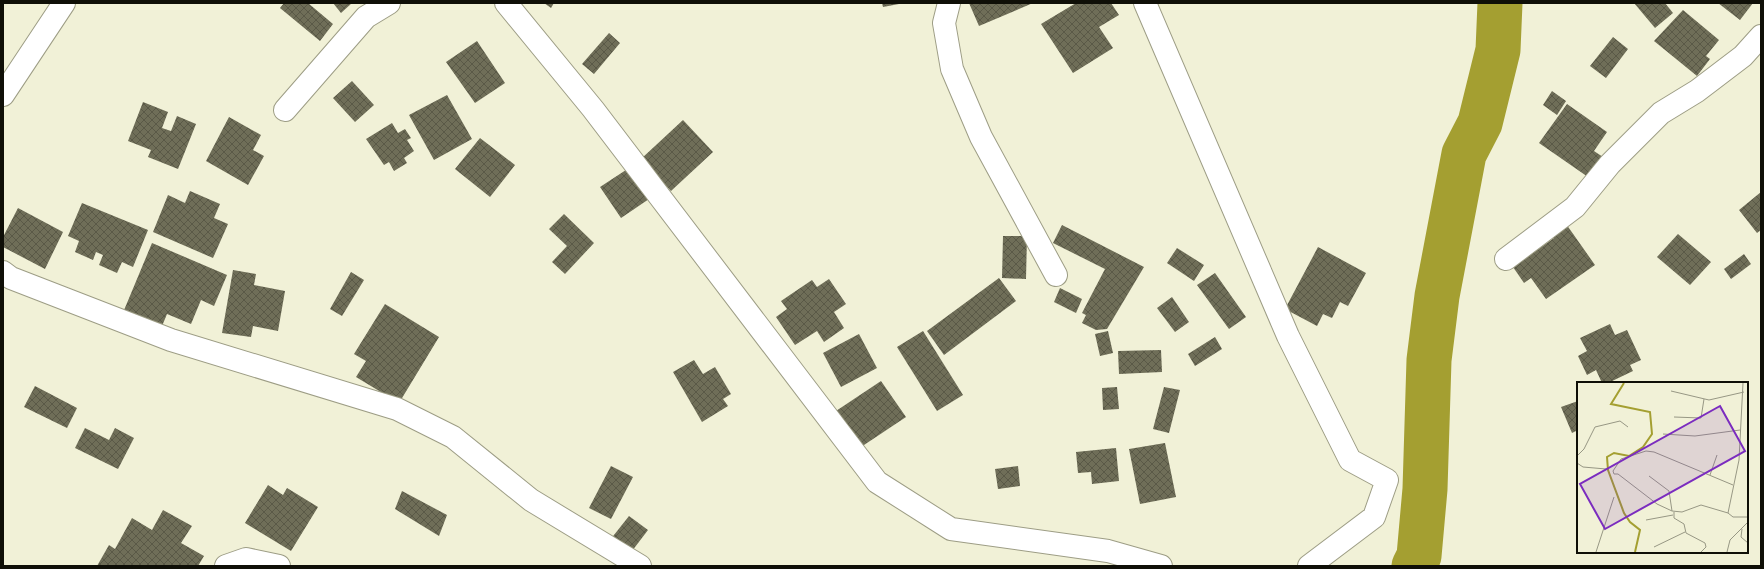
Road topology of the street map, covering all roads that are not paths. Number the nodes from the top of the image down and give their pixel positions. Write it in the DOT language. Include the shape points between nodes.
graph roads {
  1 [pos="64,3"];
  2 [pos="389,3"];
  3 [pos="506,3"];
  4 [pos="949,3"];
  5 [pos="1145,3"];
  6 [pos="1761,36"];
  7 [pos="6,83"];
  8 [pos="285,110"];
  9 [pos="1506,259"];
  10 [pos="3,272"];
  11 [pos="1056,275"];
  12 [pos="226,566"];
  13 [pos="279,566"];
  14 [pos="640,566"];
  15 [pos="1161,566"];
  16 [pos="1309,566"];
  1 -- 7 [label="street"];
  2 -- 8 [label="street" via="366,17"];
  3 -- 15 [label="street" via="593,109 877,482 950,529 1108,551"];
  4 -- 11 [label="street" via="944,23 952,69 981,137"];
  5 -- 16 [label="street" via="1288,336 1350,460 1387,480 1374,517"];
  6 -- 9 [label="street" via="1743,56 1698,91 1661,113 1610,164 1575,207"];
  10 -- 14 [label="street" via="11,278 171,340 397,409 453,437 531,500"];
  12 -- 13 [label="street" via="246,559"];
}
